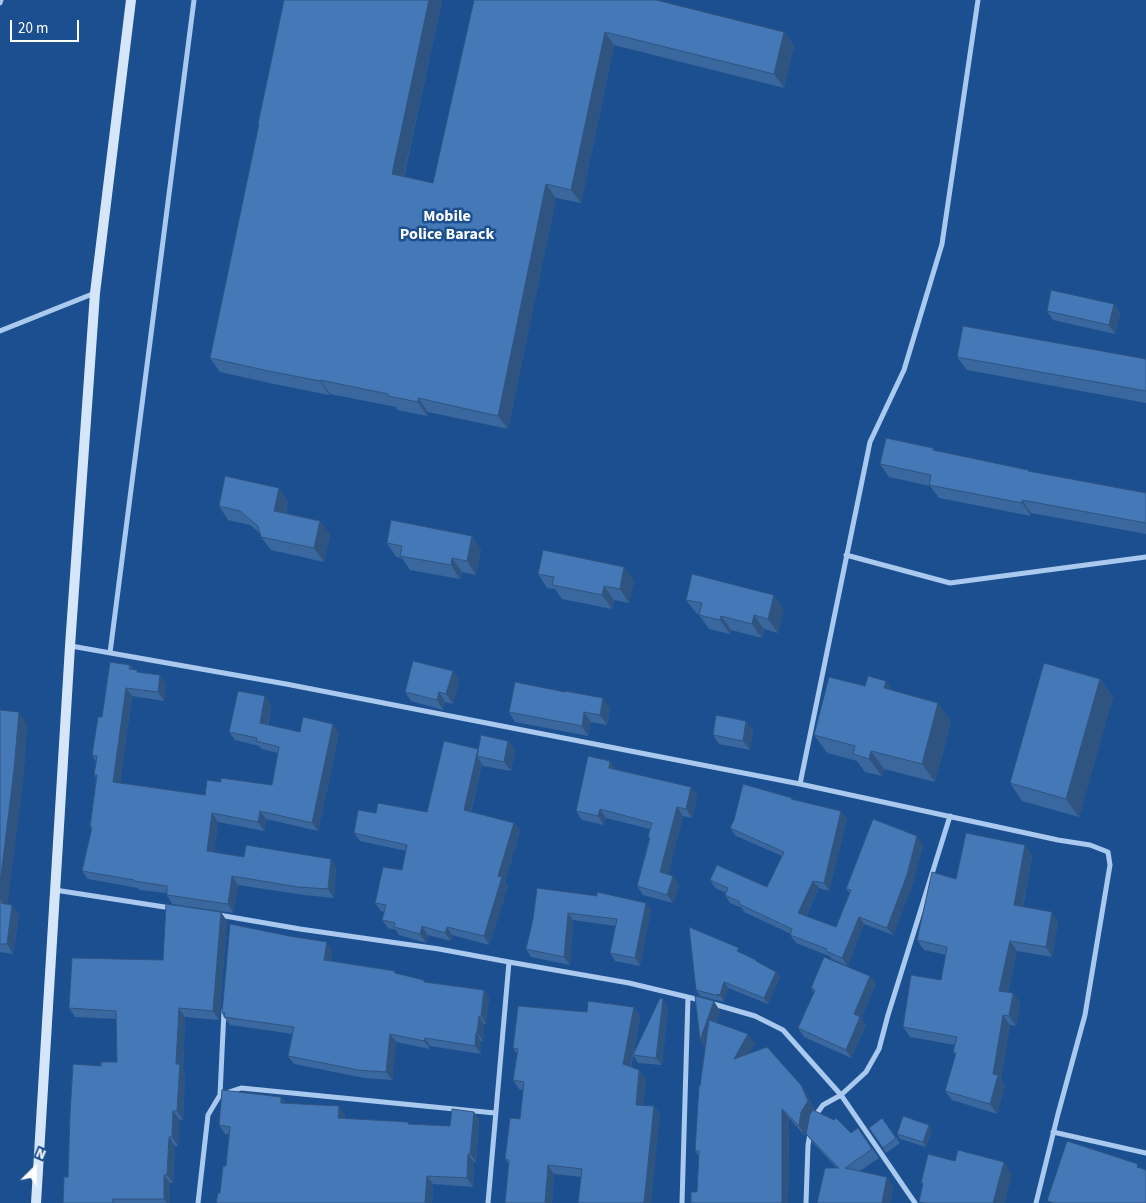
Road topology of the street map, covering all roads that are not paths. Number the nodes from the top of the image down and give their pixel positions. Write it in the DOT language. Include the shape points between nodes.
graph roads {
  1 [pos="131,0"];
  2 [pos="194,0"];
  3 [pos="978,0"];
  4 [pos="95,293"];
  5 [pos="0,331"];
  6 [pos="846,555"];
  7 [pos="1146,557"];
  8 [pos="70,646"];
  9 [pos="110,654"];
  10 [pos="800,784"];
  11 [pos="950,816"];
  12 [pos="55,890"];
  13 [pos="173,908"];
  14 [pos="212,914"];
  15 [pos="232,917"];
  16 [pos="231,926"];
  17 [pos="509,962"];
  18 [pos="688,997"];
  19 [pos="224,1007"];
  20 [pos="220,1095"];
  21 [pos="841,1095"];
  22 [pos="496,1113"];
  23 [pos="812,1122"];
  24 [pos="811,1130"];
  25 [pos="1053,1132"];
  26 [pos="1146,1153"];
  27 [pos="36,1203"];
  28 [pos="198,1203"];
  29 [pos="488,1203"];
  30 [pos="682,1203"];
  31 [pos="806,1203"];
  32 [pos="914,1203"];
  33 [pos="1036,1203"];
  1 -- 4 [label="street"];
  2 -- 9 [label="street"];
  3 -- 6 [label="street" via="942,244 904,370 870,442"];
  4 -- 5 [label="street"];
  4 -- 8 [label="street"];
  6 -- 7 [label="street" via="950,583"];
  6 -- 10 [label="street"];
  8 -- 9 [label="street"];
  8 -- 12 [label="street"];
  9 -- 10 [label="street" via="286,684"];
  10 -- 11 [label="street"];
  11 -- 21 [label="street" via="879,1049 866,1072"];
  11 -- 25 [label="street" via="1090,845 1108,852 1110,865 1085,1015"];
  12 -- 13 [label="street"];
  12 -- 27 [label="street"];
  14 -- 15 [label="street"];
  15 -- 16 [label="street"];
  15 -- 17 [label="street"];
  17 -- 18 [label="street"];
  17 -- 22 [label="street"];
  18 -- 21 [label="street" via="755,1016 783,1030"];
  18 -- 30 [label="street"];
  19 -- 20 [label="street"];
  20 -- 22 [label="street" via="241,1088"];
  20 -- 28 [label="street" via="208,1115"];
  21 -- 23 [label="street" via="823,1105"];
  21 -- 32 [label="street"];
  22 -- 29 [label="street"];
  24 -- 31 [label="street"];
  25 -- 26 [label="street"];
  25 -- 33 [label="street"];
}
